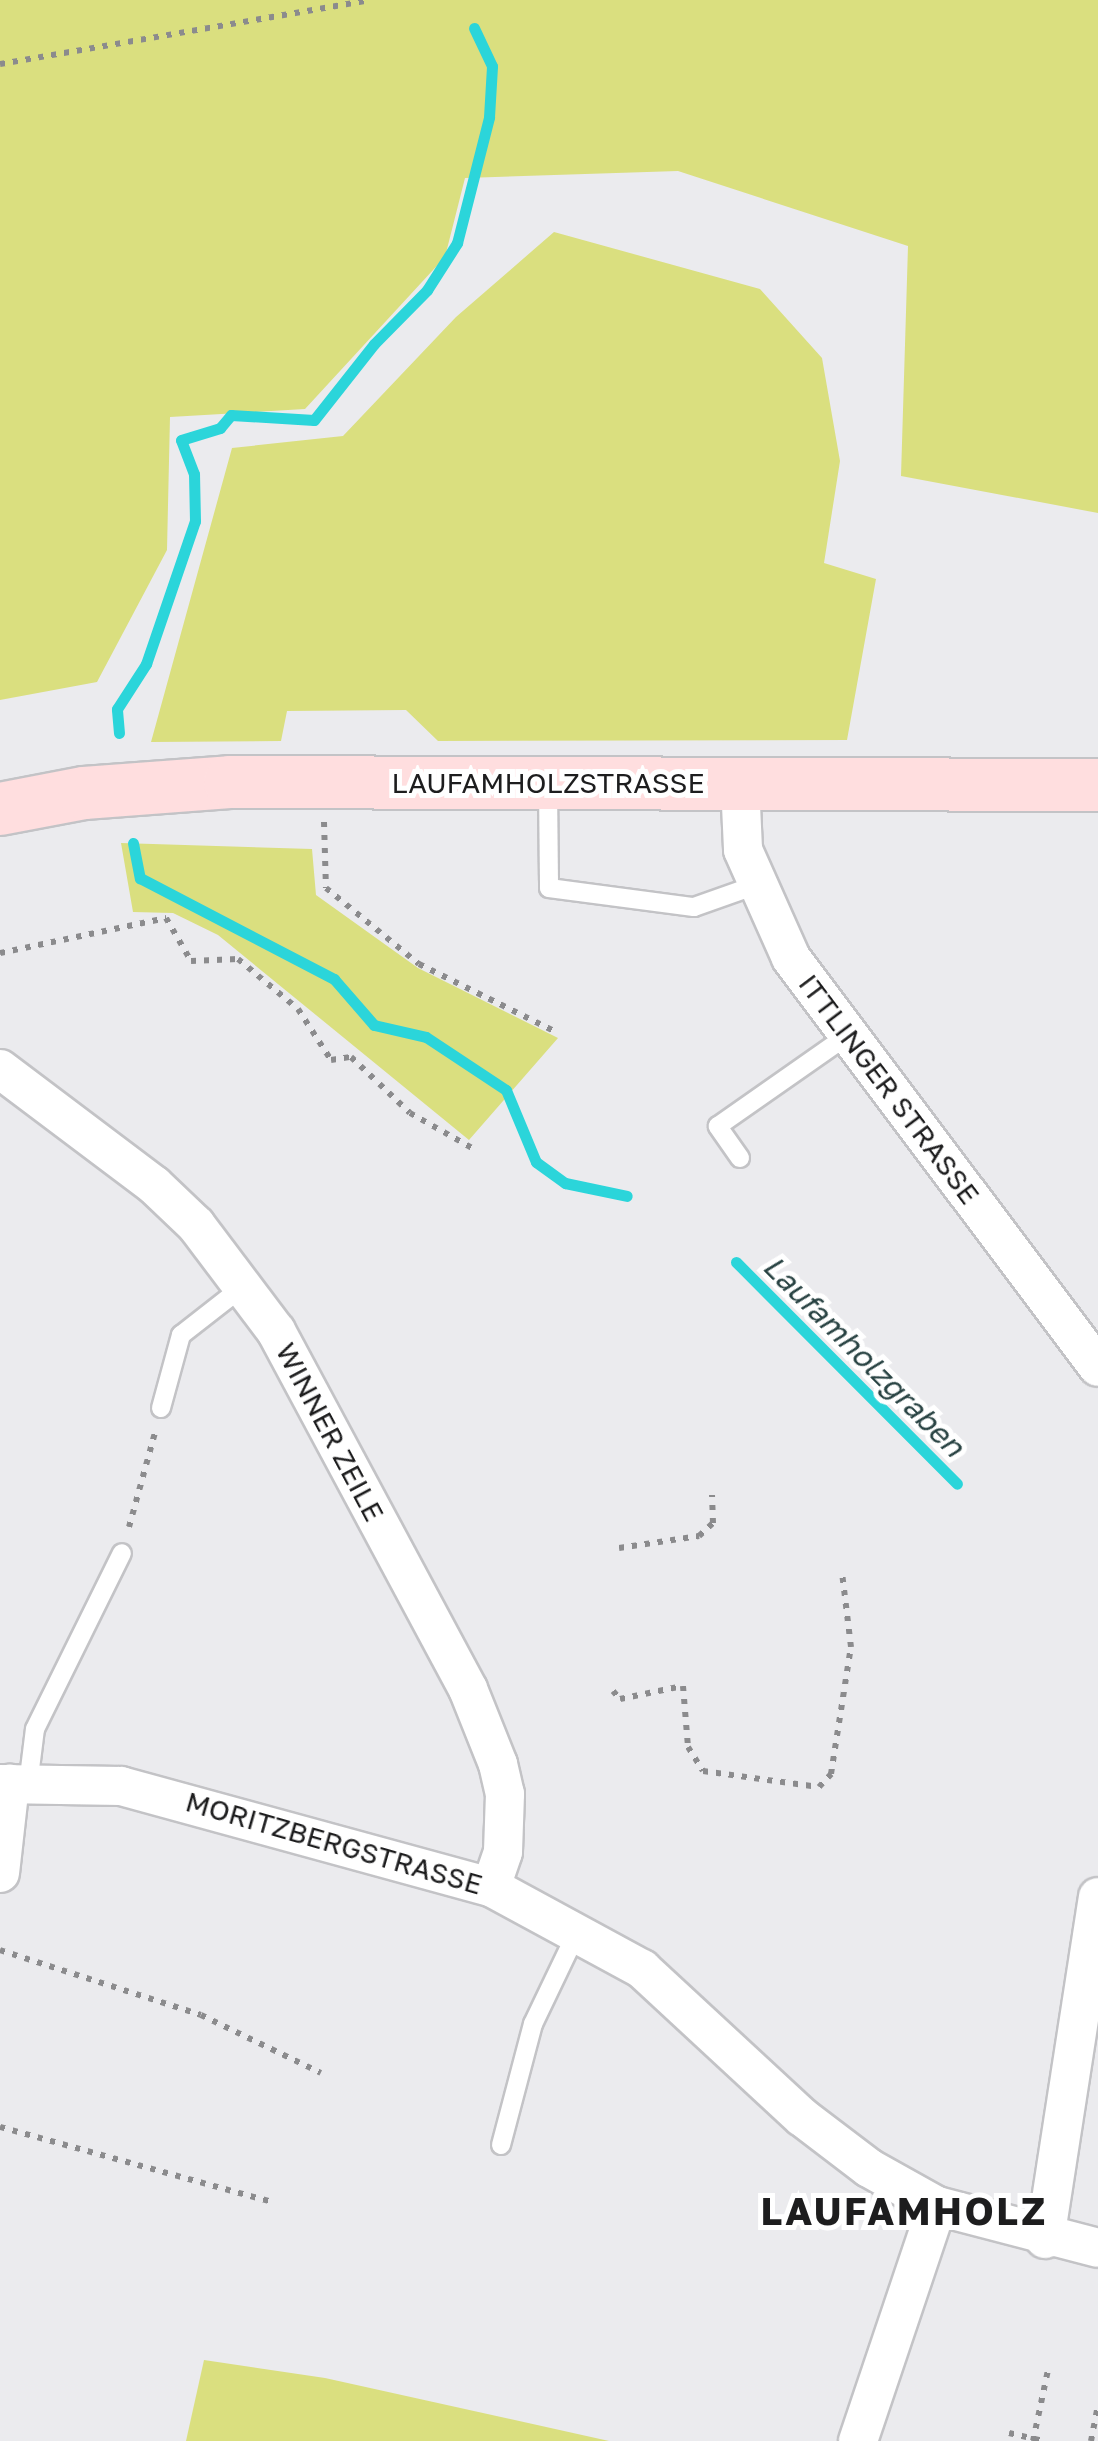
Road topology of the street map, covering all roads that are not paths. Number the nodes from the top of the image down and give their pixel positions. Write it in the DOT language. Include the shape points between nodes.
graph roads {
  1 [pos="548,783"];
  2 [pos="740,784"];
  3 [pos="1098,785"];
  4 [pos="0,810"];
  5 [pos="756,886"];
  6 [pos="848,1035"];
  7 [pos="0,1068"];
  8 [pos="740,1158"];
  9 [pos="246,1284"];
  10 [pos="1098,1368"];
  11 [pos="161,1408"];
  12 [pos="122,1553"];
  13 [pos="13,1784"];
  14 [pos="0,1873"];
  15 [pos="491,1887"];
  16 [pos="1098,1896"];
  17 [pos="577,1932"];
  18 [pos="501,2145"];
  19 [pos="937,2206"];
  20 [pos="1045,2239"];
  21 [pos="1098,2248"];
  22 [pos="858,2441"];
  1 -- 2 [label="main road, LAUFAMHOLZSTRASSE"];
  1 -- 4 [label="main road, LAUFAMHOLZSTRASSE" via="135,787"];
  1 -- 5 [label="lane" via="550,888 694,906"];
  2 -- 3 [label="main road, LAUFAMHOLZSTRASSE"];
  2 -- 5 [label="street, ITTLINGER STRASSE" via="740,832"];
  5 -- 6 [label="street, ITTLINGER STRASSE" via="791,958"];
  6 -- 8 [label="lane" via="718,1126"];
  6 -- 10 [label="street, ITTLINGER STRASSE"];
  7 -- 9 [label="street, WINNER ZEILE" via="154,1184"];
  9 -- 11 [label="lane" via="181,1335"];
  9 -- 15 [label="street, WINNER ZEILE" via="468,1689 505,1794 503,1852"];
  12 -- 13 [label="lane"];
  13 -- 14 [label="street"];
  13 -- 15 [label="street, MORITZBERGSTRASSE" via="121,1786"];
  15 -- 17 [label="street, MORITZBERGSTRASSE"];
  16 -- 20 [label="street"];
  17 -- 18 [label="lane" via="533,2024"];
  17 -- 19 [label="street, MORITZBERGSTRASSE" via="642,1970 815,2128"];
  19 -- 20 [label="street, MORITZBERGSTRASSE"];
  19 -- 22 [label="street"];
  20 -- 21 [label="street, MORITZBERGSTRASSE"];
}
